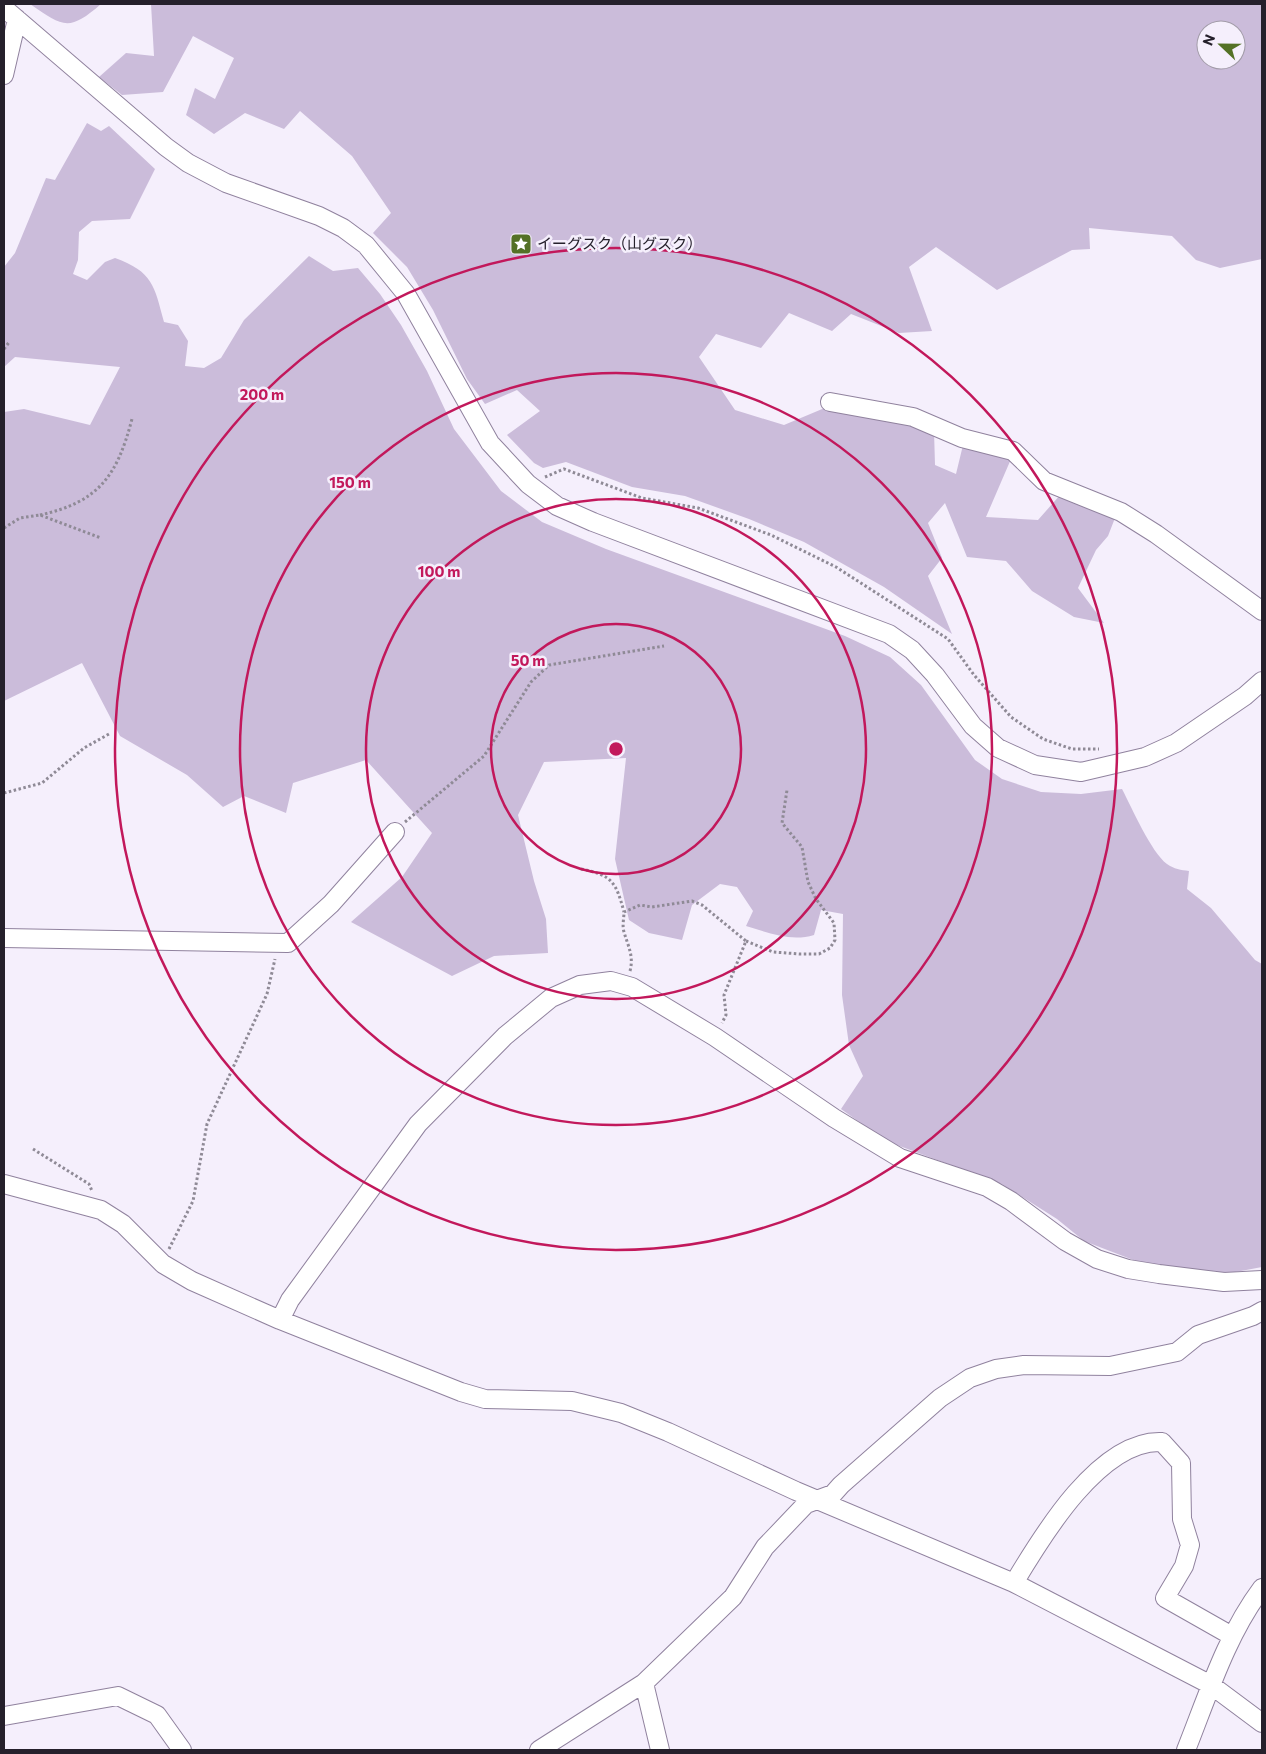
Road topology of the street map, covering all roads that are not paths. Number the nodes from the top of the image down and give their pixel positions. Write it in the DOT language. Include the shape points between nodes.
graph roads {
  1 [pos="10,13"];
  2 [pos="4,75"];
  3 [pos="830,402"];
  4 [pos="1262,611"];
  5 [pos="1262,681"];
  6 [pos="395,832"];
  7 [pos="4,938"];
  8 [pos="4,1184"];
  9 [pos="1262,1280"];
  10 [pos="1262,1311"];
  11 [pos="280,1320"];
  12 [pos="820,1500"];
  13 [pos="1014,1583"];
  14 [pos="1262,1588"];
  15 [pos="1232,1636"];
  16 [pos="644,1683"];
  17 [pos="1212,1685"];
  18 [pos="4,1716"];
  19 [pos="1262,1723"];
  20 [pos="182,1750"];
  21 [pos="538,1750"];
  22 [pos="660,1750"];
  23 [pos="1186,1750"];
  1 -- 2 [label="street"];
  1 -- 5 [label="street" via="188,163 226,183 319,216 344,228 366,245 406,294 490,443 535,490 557,506 594,522 889,634 912,650 973,726 998,748 1035,765 1081,772 1146,757 1176,743"];
  3 -- 4 [label="street" via="913,417 962,438 1014,451 1044,481 1122,512"];
  6 -- 7 [label="street" via="330,904 288,943"];
  8 -- 11 [label="street" via="101,1210 123,1224 163,1264 192,1281"];
  9 -- 11 [label="street" via="1224,1282 1158,1274 1098,1259 1065,1241 988,1188 900,1158 834,1118 715,1037 626,985 611,981 580,985 538,1007 418,1124 290,1300"];
  10 -- 12 [label="street" via="1198,1335 1177,1352 1110,1366 1024,1366 970,1378 940,1398 833,1494"];
  11 -- 12 [label="street" via="485,1399 572,1401 621,1413"];
  12 -- 13 [label="street"];
  12 -- 16 [label="street" via="806,1504 796,1514 766,1547 733,1597"];
  13 -- 15 [label="street" via="1055,1516 1081,1487 1136,1444 1162,1442 1181,1463 1182,1519 1190,1545 1184,1566 1165,1598"];
  13 -- 17 [label="street"];
  14 -- 15 [label="street"];
  15 -- 17 [label="street"];
  16 -- 21 [label="street"];
  16 -- 22 [label="street"];
  17 -- 19 [label="street"];
  17 -- 23 [label="street"];
  18 -- 20 [label="street" via="118,1696 157,1715"];
}
